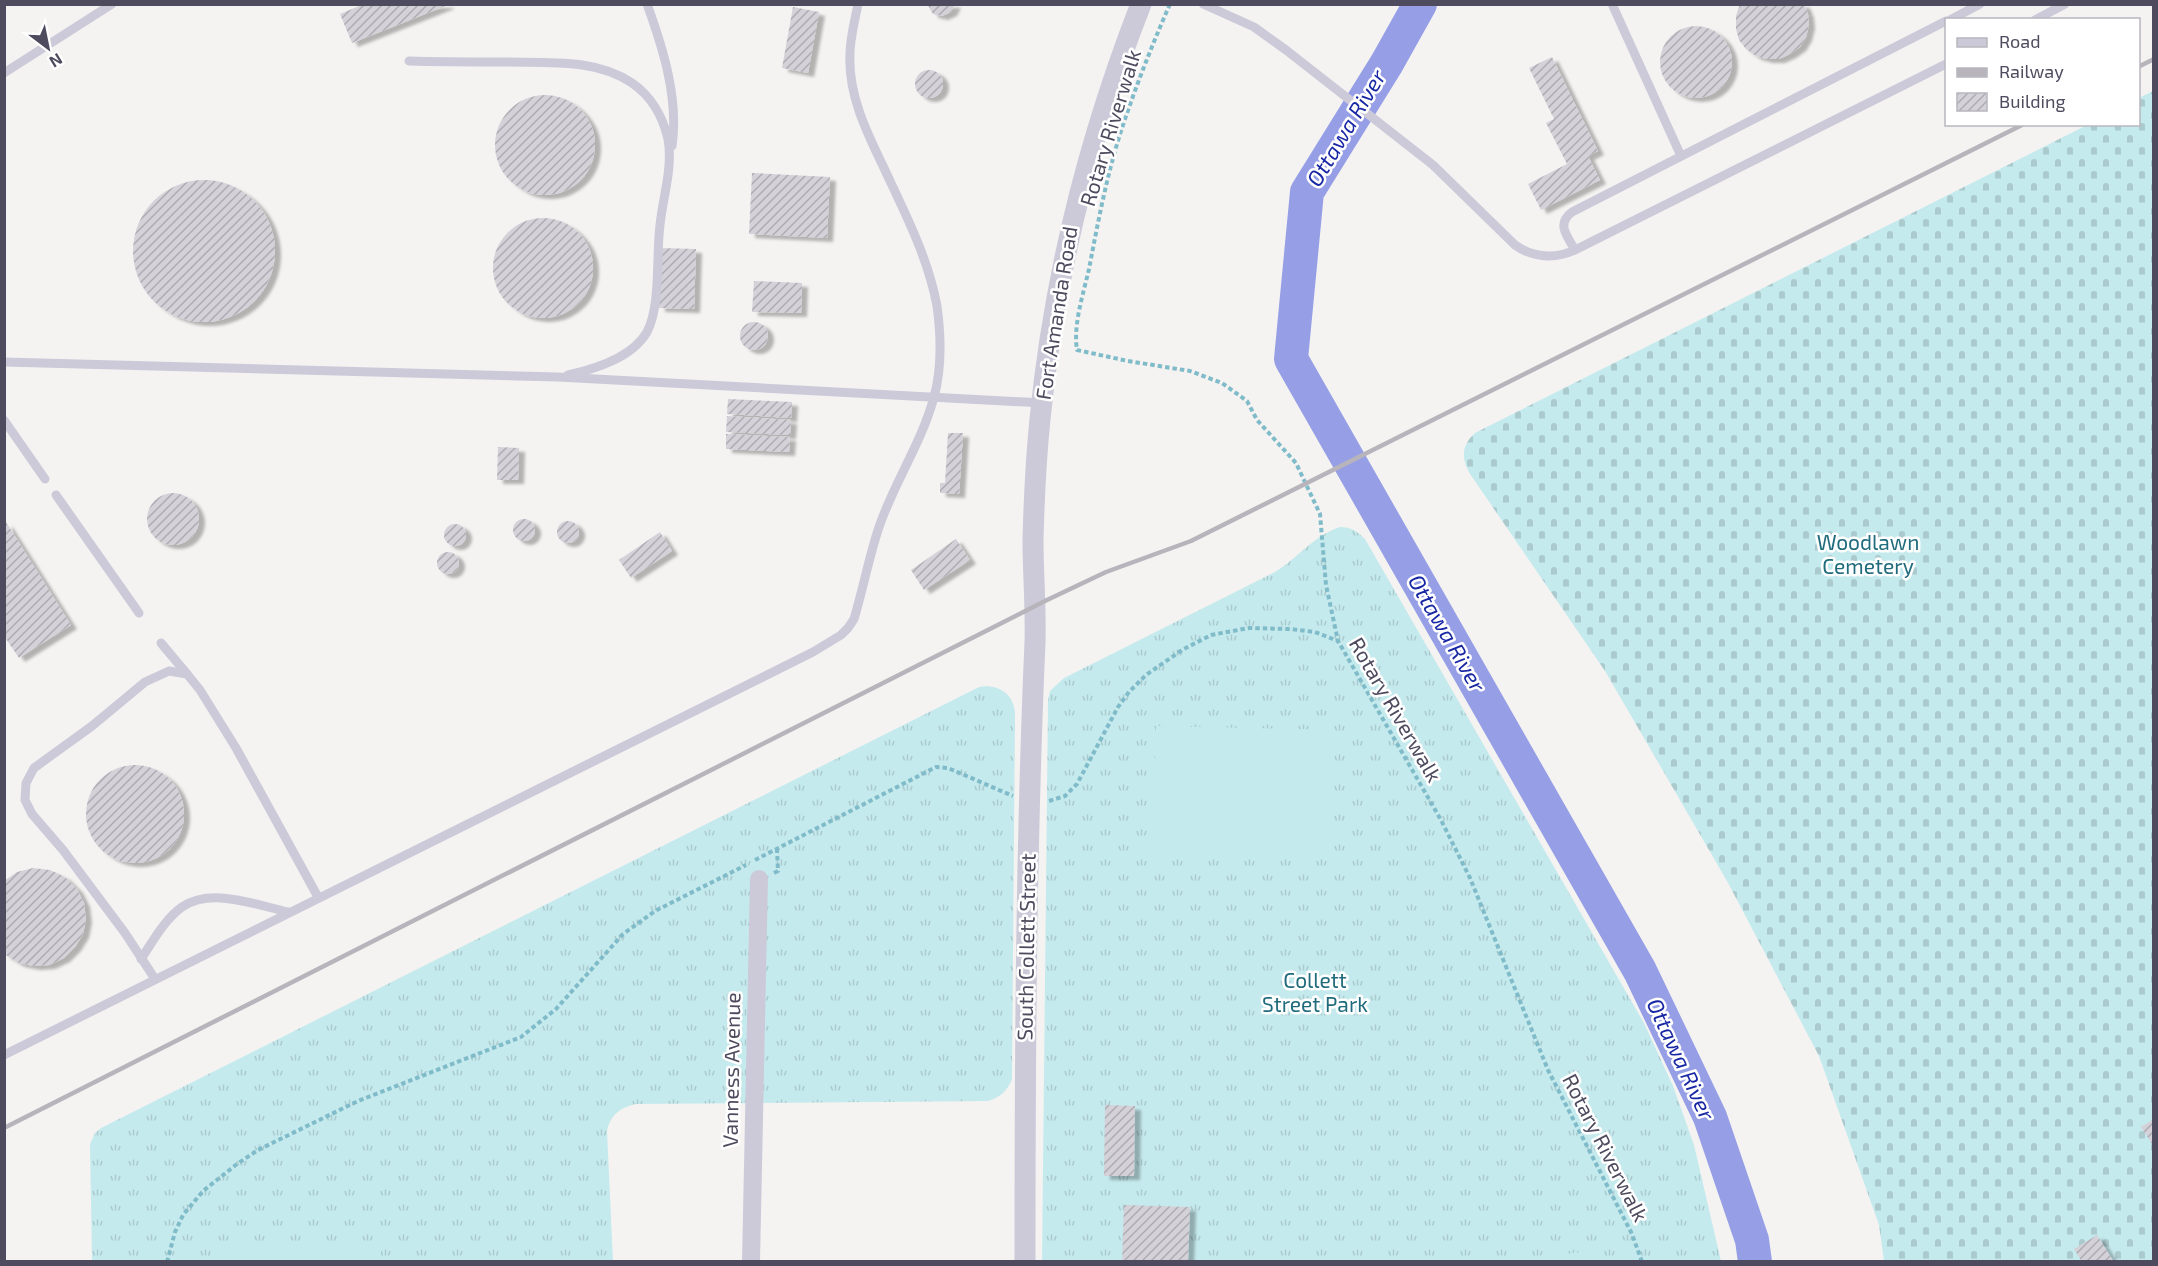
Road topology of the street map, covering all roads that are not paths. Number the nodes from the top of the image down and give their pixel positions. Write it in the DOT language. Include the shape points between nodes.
graph roads {
  1 [pos="112,4"];
  2 [pos="647,4"];
  3 [pos="858,4"];
  4 [pos="1141,4"];
  5 [pos="1203,4"];
  6 [pos="1612,4"];
  7 [pos="1980,4"];
  8 [pos="2065,4"];
  9 [pos="1952,18"];
  10 [pos="2039,18"];
  11 [pos="1945,22"];
  12 [pos="408,61"];
  13 [pos="1945,65"];
  14 [pos="4,73"];
  15 [pos="1682,156"];
  16 [pos="670,160"];
  17 [pos="1575,250"];
  18 [pos="4,362"];
  19 [pos="558,377"];
  20 [pos="934,396"];
  21 [pos="1042,403"];
  22 [pos="4,420"];
  23 [pos="45,479"];
  24 [pos="56,495"];
  25 [pos="139,613"];
  26 [pos="1035,632"];
  27 [pos="161,643"];
  28 [pos="187,674"];
  29 [pos="759,879"];
  30 [pos="318,897"];
  31 [pos="288,912"];
  32 [pos="141,958"];
  33 [pos="154,979"];
  34 [pos="4,1055"];
  35 [pos="751,1262"];
  36 [pos="1025,1262"];
  1 -- 14 [label="lane"];
  2 -- 16 [label="lane" via="673,106"];
  3 -- 20 [label="lane" via="849,54 855,98 930,278 937,308 940,361"];
  4 -- 21 [label="street, Fort Amanda Road" via="1073,216"];
  5 -- 17 [label="lane" via="1254,27 1316,74 1433,165 1521,249 1552,256"];
  6 -- 15 [label="lane"];
  7 -- 9 [label="lane"];
  8 -- 10 [label="lane"];
  11 -- 15 [label="lane"];
  12 -- 16 [label="lane" via="566,63 617,74 634,83 655,106 666,132"];
  13 -- 17 [label="lane"];
  15 -- 17 [label="lane" via="1566,216 1563,231"];
  16 -- 19 [label="lane" via="659,225 653,312 646,334 619,357"];
  18 -- 19 [label="lane"];
  19 -- 20 [label="lane"];
  20 -- 21 [label="lane"];
  20 -- 30 [label="lane" via="879,527 854,619 841,635"];
  21 -- 26 [label="street, Fort Amanda Road" via="1033,539"];
  22 -- 23 [label="lane"];
  24 -- 25 [label="lane"];
  26 -- 36 [label="street, South Collett Street"];
  27 -- 28 [label="lane"];
  28 -- 30 [label="lane" via="236,748"];
  28 -- 32 [label="lane" via="169,670 145,682 34,768 26,783 25,800 32,814"];
  29 -- 35 [label="street, Vanness Avenue"];
  30 -- 31 [label="lane"];
  31 -- 32 [label="lane" via="231,900 200,900 172,917"];
  31 -- 33 [label="lane"];
  32 -- 33 [label="lane"];
  33 -- 34 [label="lane"];
}
